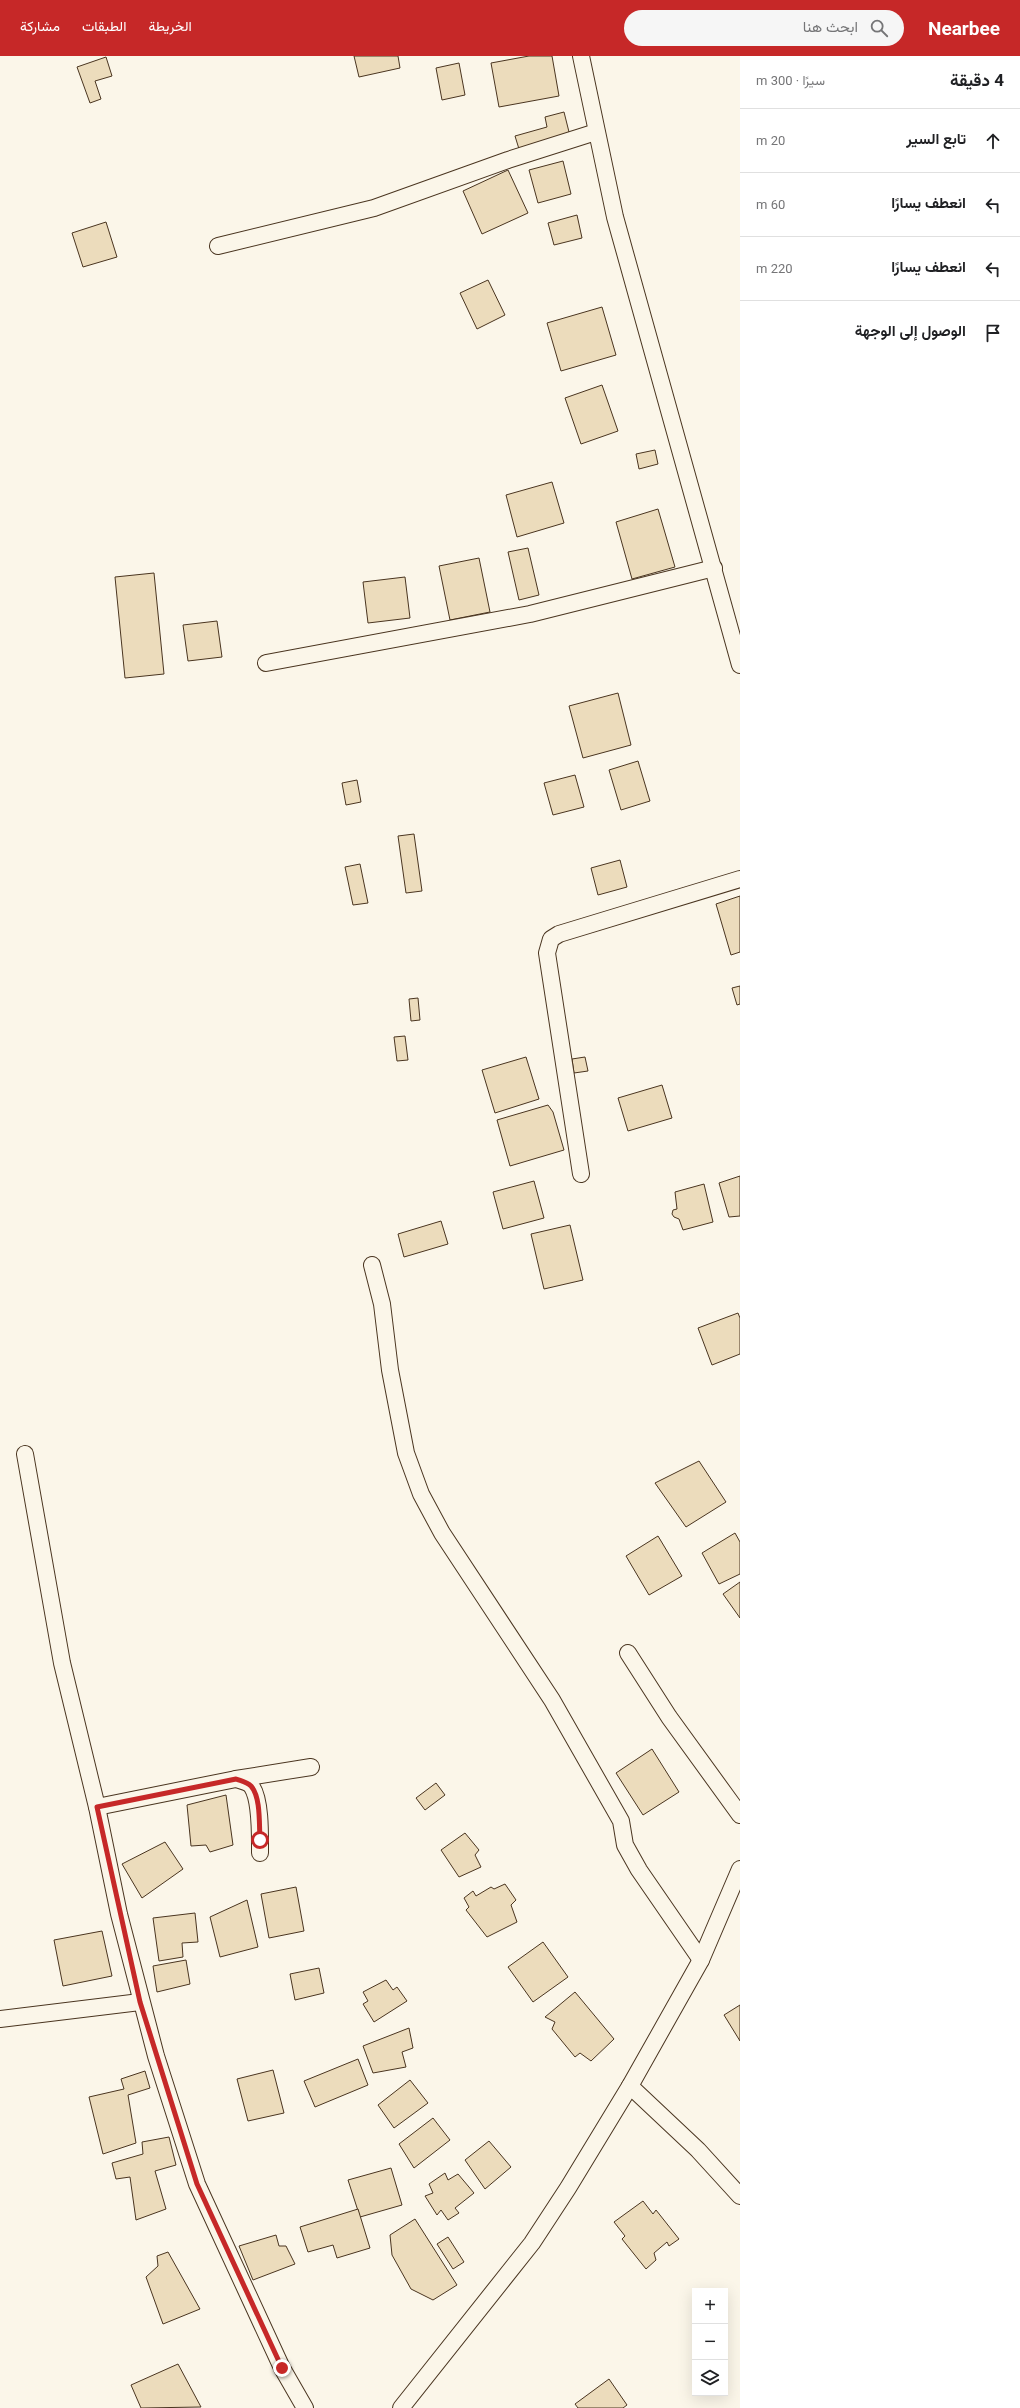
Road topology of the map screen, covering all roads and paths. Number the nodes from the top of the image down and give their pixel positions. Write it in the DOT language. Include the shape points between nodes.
graph roads {
  1 [pos="580,56"];
  2 [pos="596,132"];
  3 [pos="218,246"];
  4 [pos="714,568"];
  5 [pos="266,663"];
  6 [pos="740,665"];
  7 [pos="740,879"];
  8 [pos="581,1174"];
  9 [pos="372,1266"];
  10 [pos="24,1454"];
  11 [pos="628,1653"];
  12 [pos="311,1768"];
  13 [pos="236,1779"];
  14 [pos="97,1807"];
  15 [pos="740,1815"];
  16 [pos="260,1853"];
  17 [pos="740,1869"];
  18 [pos="701,1960"];
  19 [pos="140,2002"];
  20 [pos="0,2019"];
  21 [pos="630,2086"];
  22 [pos="740,2196"];
  23 [pos="305,2408"];
  24 [pos="400,2408"];
  1 -- 2 [label="street"];
  2 -- 3 [label="street" via="508,160 374,208"];
  2 -- 4 [label="street" via="614,217"];
  4 -- 5 [label="street" via="530,614"];
  4 -- 6 [label="street"];
  7 -- 8 [label="street" via="559,934 552,939 547,953"];
  9 -- 18 [label="street" via="382,1304 390,1370 406,1453 421,1494 446,1539 552,1700 621,1821 625,1845 639,1870"];
  10 -- 14 [label="street" via="62,1663"];
  11 -- 15 [label="street" via="666,1712"];
  12 -- 13 [label="street"];
  13 -- 14 [label="street"];
  13 -- 16 [label="street" via="247,1782 252,1787 257,1804"];
  14 -- 19 [label="street"];
  17 -- 18 [label="street"];
  18 -- 21 [label="street"];
  19 -- 20 [label="street"];
  19 -- 23 [label="street" via="197,2184 282,2368"];
  21 -- 22 [label="street" via="698,2150"];
  21 -- 24 [label="street" via="532,2243"];
}
